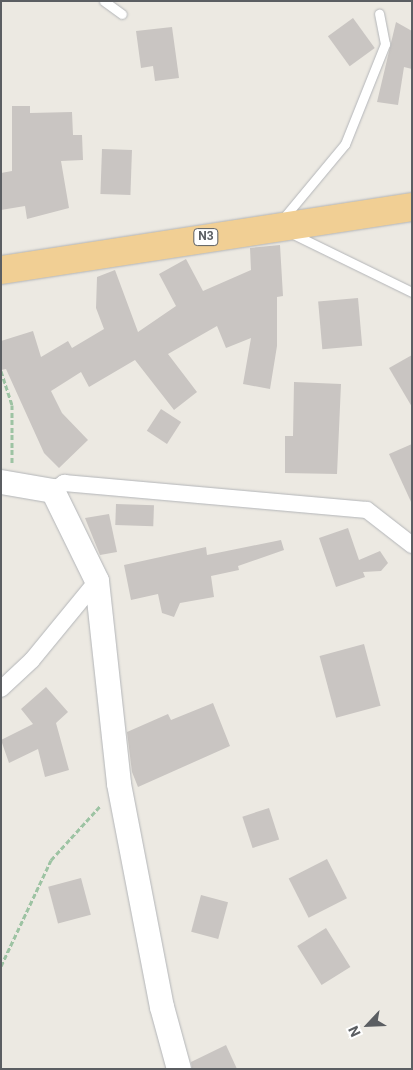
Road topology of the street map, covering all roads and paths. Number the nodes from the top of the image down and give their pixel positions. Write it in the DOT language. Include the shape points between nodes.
graph roads {
  1 [pos="104,1"];
  2 [pos="122,14"];
  3 [pos="379,14"];
  4 [pos="412,207"];
  5 [pos="278,225"];
  6 [pos="1,270"];
  7 [pos="412,292"];
  8 [pos="1,371"];
  9 [pos="3,482"];
  10 [pos="53,491"];
  11 [pos="412,545"];
  12 [pos="97,581"];
  13 [pos="1,689"];
  14 [pos="119,784"];
  15 [pos="1,966"];
  16 [pos="179,1069"];
  1 -- 2 [label="lane"];
  3 -- 5 [label="lane" via="385,44 345,144"];
  4 -- 5 [label="highway, N3"];
  5 -- 6 [label="highway, N3"];
  5 -- 7 [label="lane" via="320,251"];
  8 -- 9 [label="path" via="12,405 15,453"];
  9 -- 10 [label="street"];
  10 -- 11 [label="street" via="64,483 367,510"];
  10 -- 12 [label="street"];
  12 -- 13 [label="street" via="32,660"];
  12 -- 14 [label="street"];
  14 -- 15 [label="path" via="51,860"];
  14 -- 16 [label="street" via="162,1007"];
}
